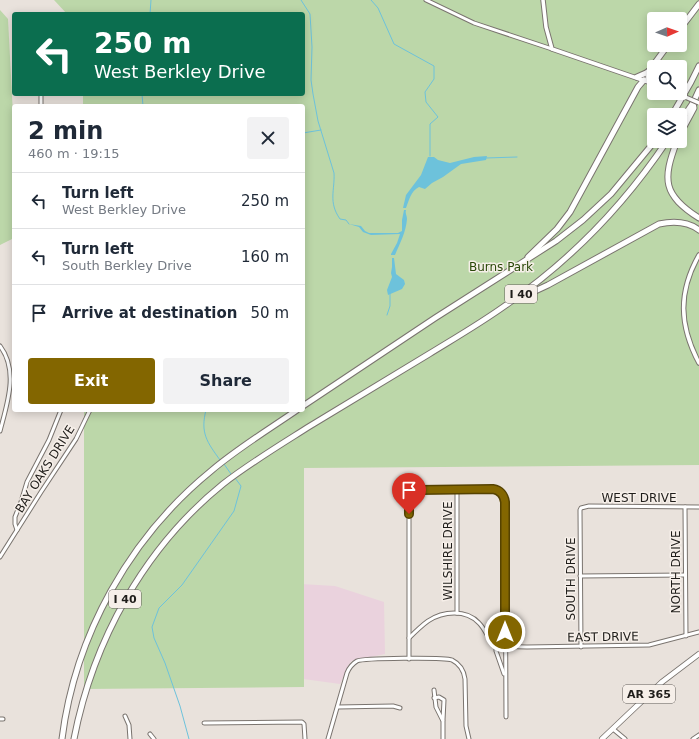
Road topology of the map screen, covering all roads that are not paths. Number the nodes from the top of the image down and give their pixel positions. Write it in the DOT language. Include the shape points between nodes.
graph roads {
  1 [pos="426,0"];
  2 [pos="543,0"];
  3 [pos="699,4"];
  4 [pos="687,20"];
  5 [pos="552,49"];
  6 [pos="663,52"];
  7 [pos="657,60"];
  8 [pos="699,66"];
  9 [pos="647,73"];
  10 [pos="635,77"];
  11 [pos="644,80"];
  12 [pos="647,81"];
  13 [pos="637,89"];
  14 [pos="699,90"];
  15 [pos="687,98"];
  16 [pos="692,103"];
  17 [pos="699,103"];
  18 [pos="676,108"];
  19 [pos="687,111"];
  20 [pos="687,121"];
  21 [pos="649,148"];
  22 [pos="663,148"];
  23 [pos="675,148"];
  24 [pos="699,218"];
  25 [pos="699,230"];
  26 [pos="699,254"];
  27 [pos="521,263"];
  28 [pos="508,304"];
  29 [pos="0,346"];
  30 [pos="699,363"];
  31 [pos="305,405"];
  32 [pos="60,412"];
  33 [pos="89,412"];
  34 [pos="294,412"];
  35 [pos="0,432"];
  36 [pos="457,489"];
  37 [pos="685,507"];
  38 [pos="699,507"];
  39 [pos="580,510"];
  40 [pos="17,530"];
  41 [pos="0,557"];
  42 [pos="685,575"];
  43 [pos="580,576"];
  44 [pos="457,613"];
  45 [pos="699,632"];
  46 [pos="686,636"];
  47 [pos="409,638"];
  48 [pos="496,646"];
  49 [pos="505,647"];
  50 [pos="581,647"];
  51 [pos="699,654"];
  52 [pos="409,659"];
  53 [pos="506,679"];
  54 [pos="434,690"];
  55 [pos="434,698"];
  56 [pos="338,707"];
  57 [pos="400,708"];
  58 [pos="126,716"];
  59 [pos="506,718"];
  60 [pos="443,720"];
  61 [pos="204,723"];
  62 [pos="613,729"];
  63 [pos="150,734"];
  64 [pos="699,735"];
  65 [pos="62,739"];
  66 [pos="74,739"];
  67 [pos="130,739"];
  68 [pos="154,739"];
  69 [pos="305,739"];
  70 [pos="328,739"];
  71 [pos="443,739"];
  72 [pos="468,739"];
  73 [pos="602,739"];
  74 [pos="625,739"];
  75 [pos="693,739"];
  1 -- 5 [label="street" via="474,23"];
  2 -- 5 [label="street"];
  3 -- 4 [label="highway"];
  5 -- 10 [label="street"];
  6 -- 7 [label="highway"];
  8 -- 18 [label="highway"];
  9 -- 10 [label="highway"];
  10 -- 11 [label="street"];
  10 -- 13 [label="highway"];
  11 -- 12 [label="street"];
  11 -- 13 [label="highway"];
  13 -- 27 [label="highway" via="578,200 556,229"];
  14 -- 16 [label="highway"];
  15 -- 17 [label="street, bridge"];
  16 -- 19 [label="highway"];
  16 -- 20 [label="highway" via="694,108"];
  21 -- 27 [label="highway, I 40" via="611,194 583,220"];
  22 -- 28 [label="highway, I 40" via="599,226 558,265"];
  23 -- 24 [label="highway" via="668,169 670,188 681,206"];
  25 -- 28 [label="highway" via="679,222 659,224"];
  26 -- 30 [label="street" via="688,278 683,307 686,333"];
  27 -- 31 [label="highway, I 40"];
  28 -- 66 [label="highway, I 40" via="243,469 194,510 148,565 125,599 108,631 84,696"];
  29 -- 35 [label="street" via="8,361 11,379"];
  32 -- 40 [label="street" via="27,482 15,517 14,524"];
  33 -- 40 [label="street, BAY OAKS DRIVE" via="76,439"];
  34 -- 65 [label="highway, I 40" via="211,470 155,525 132,556 90,634 70,692"];
  36 -- 44 [label="street, WILSHIRE DRIVE"];
  36 -- 47 [label="street" via="422,489 416,491 409,501"];
  36 -- 49 [label="street" via="493,489 503,494"];
  37 -- 38 [label="street, WEST DRIVE"];
  37 -- 39 [label="street, WEST DRIVE" via="589,506"];
  37 -- 42 [label="street, NORTH DRIVE"];
  39 -- 43 [label="street, SOUTH DRIVE"];
  40 -- 41 [label="street, BAY OAKS DRIVE"];
  42 -- 43 [label="street"];
  42 -- 46 [label="street, NORTH DRIVE"];
  43 -- 50 [label="street, SOUTH DRIVE"];
  44 -- 47 [label="street" via="428,621"];
  44 -- 48 [label="street" via="469,616 479,623"];
  45 -- 46 [label="street, EAST DRIVE"];
  46 -- 50 [label="street, EAST DRIVE" via="649,645"];
  47 -- 52 [label="street"];
  48 -- 49 [label="street, EAST DRIVE"];
  48 -- 53 [label="street"];
  49 -- 50 [label="street, EAST DRIVE"];
  49 -- 53 [label="street"];
  51 -- 62 [label="main road, AR 365" via="670,675"];
  52 -- 56 [label="street" via="358,661 350,668"];
  52 -- 72 [label="street" via="447,659 456,662 462,669 465,679"];
  53 -- 59 [label="street"];
  54 -- 55 [label="street"];
  55 -- 60 [label="street" via="437,711"];
  55 -- 60 [label="street" via="444,700"];
  56 -- 57 [label="street"];
  56 -- 70 [label="street"];
  58 -- 67 [label="street"];
  60 -- 71 [label="street"];
  61 -- 69 [label="street" via="302,722"];
  62 -- 73 [label="main road, AR 365"];
  62 -- 74 [label="street"];
  63 -- 68 [label="street"];
  64 -- 75 [label="street"];
}
